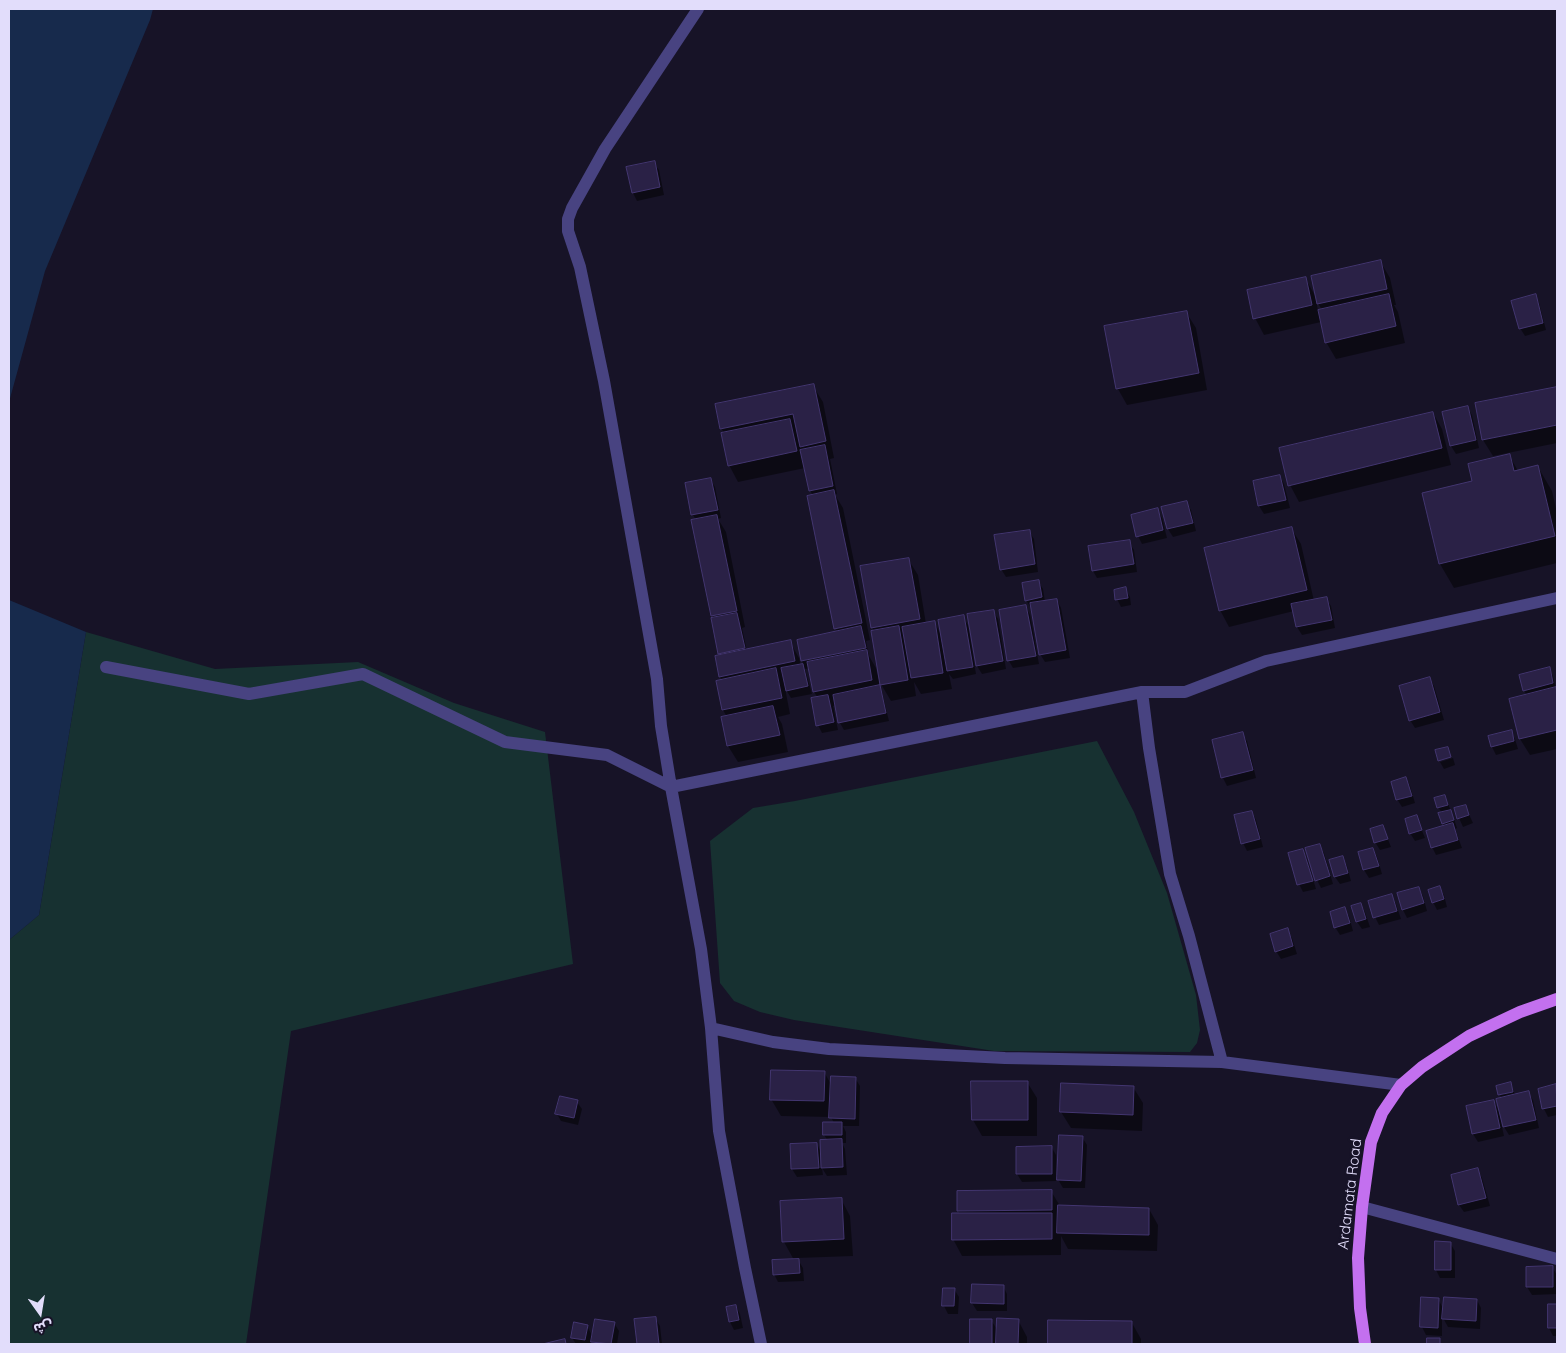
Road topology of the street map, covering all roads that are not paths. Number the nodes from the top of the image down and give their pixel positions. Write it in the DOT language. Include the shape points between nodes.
graph roads {
  1 [pos="698,9"];
  2 [pos="1557,598"];
  3 [pos="106,667"];
  4 [pos="1142,692"];
  5 [pos="670,788"];
  6 [pos="1557,999"];
  7 [pos="711,1028"];
  8 [pos="1222,1062"];
  9 [pos="1401,1085"];
  10 [pos="1362,1207"];
  11 [pos="1557,1260"];
  12 [pos="761,1344"];
  13 [pos="1366,1344"];
  1 -- 5 [label="street" via="605,150 568,219 568,231 580,267 604,382 657,679"];
  2 -- 4 [label="street" via="1266,661 1185,692"];
  3 -- 5 [label="street" via="249,694 363,674 505,742 607,755"];
  4 -- 5 [label="street"];
  4 -- 8 [label="street" via="1170,874"];
  5 -- 7 [label="street" via="701,949"];
  6 -- 9 [label="main road, Ardamata Road" via="1468,1036 1422,1066"];
  7 -- 8 [label="street" via="773,1042 829,1049 1005,1058"];
  7 -- 12 [label="street" via="719,1131"];
  8 -- 9 [label="street"];
  9 -- 10 [label="main road, Ardamata Road" via="1382,1113 1371,1142"];
  10 -- 11 [label="street"];
  10 -- 13 [label="main road, Ardamata Road" via="1358,1258 1360,1308"];
}
